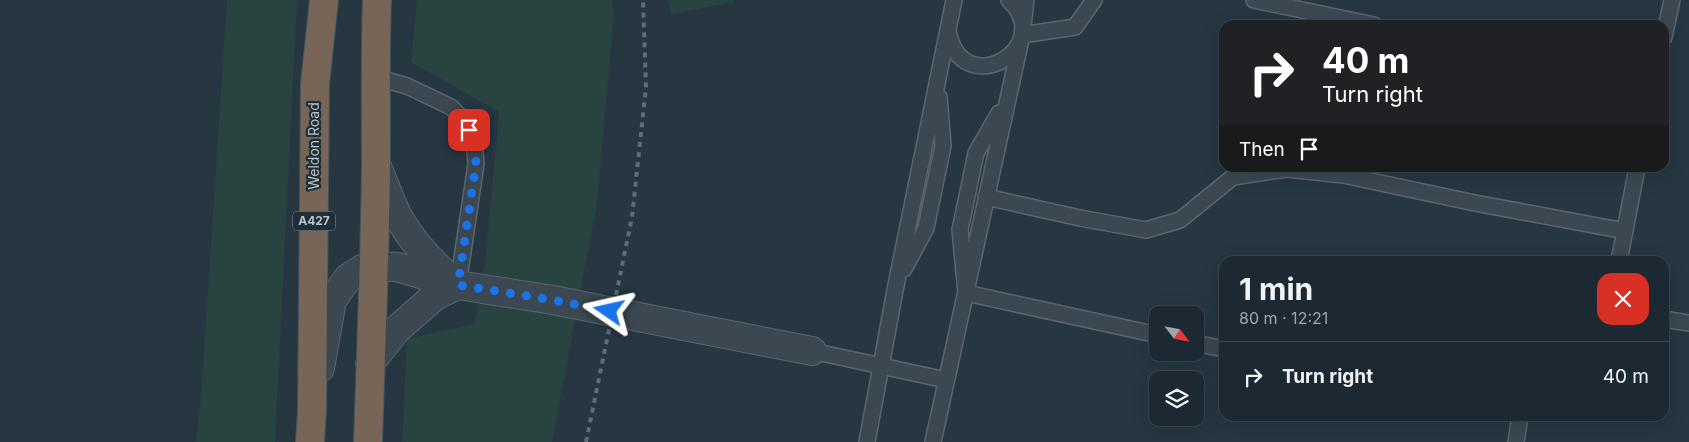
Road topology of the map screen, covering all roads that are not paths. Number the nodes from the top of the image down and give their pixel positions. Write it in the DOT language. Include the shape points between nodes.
graph roads {
  1 [pos="324,0"];
  2 [pos="377,0"];
  3 [pos="954,0"];
  4 [pos="962,0"];
  5 [pos="1009,0"];
  6 [pos="1026,0"];
  7 [pos="1094,0"];
  8 [pos="1254,0"];
  9 [pos="1672,0"];
  10 [pos="949,18"];
  11 [pos="1350,20"];
  12 [pos="1668,20"];
  13 [pos="1022,35"];
  14 [pos="375,77"];
  15 [pos="1007,99"];
  16 [pos="376,164"];
  17 [pos="1266,172"];
  18 [pos="1314,172"];
  19 [pos="1636,172"];
  20 [pos="986,197"];
  21 [pos="1625,231"];
  22 [pos="1620,256"];
  23 [pos="374,266"];
  24 [pos="458,285"];
  25 [pos="966,293"];
  26 [pos="1669,320"];
  27 [pos="1689,323"];
  28 [pos="1149,333"];
  29 [pos="1204,345"];
  30 [pos="1219,348"];
  31 [pos="812,351"];
  32 [pos="370,363"];
  33 [pos="881,366"];
  34 [pos="946,380"];
  35 [pos="312,411"];
  36 [pos="1519,421"];
  37 [pos="310,442"];
  38 [pos="368,442"];
  39 [pos="867,442"];
  40 [pos="933,442"];
  41 [pos="1516,442"];
  1 -- 35 [label="highway, Weldon Road / A427" via="315,84"];
  2 -- 14 [label="highway"];
  3 -- 10 [label="lane"];
  4 -- 10 [label="lane"];
  5 -- 13 [label="lane" via="1018,11"];
  6 -- 13 [label="lane"];
  7 -- 13 [label="lane" via="1075,27"];
  8 -- 11 [label="lane"];
  9 -- 12 [label="lane"];
  10 -- 13 [label="lane" via="950,42 965,60 976,65 1000,63 1018,47"];
  10 -- 33 [label="lane" via="938,78 943,146 926,228 896,285"];
  13 -- 15 [label="lane"];
  14 -- 16 [label="highway"];
  14 -- 24 [label="lane" via="407,86 451,107 464,120 474,141 476,164"];
  15 -- 20 [label="lane"];
  15 -- 25 [label="lane" via="976,153 960,230"];
  16 -- 23 [label="highway"];
  16 -- 24 [label="street" via="400,219 422,252"];
  17 -- 20 [label="lane" via="1233,177 1180,220 1146,230"];
  18 -- 21 [label="lane"];
  19 -- 21 [label="lane"];
  20 -- 25 [label="lane"];
  21 -- 22 [label="lane"];
  23 -- 24 [label="street" via="397,267"];
  23 -- 32 [label="highway"];
  23 -- 35 [label="street" via="348,278 332,300"];
  24 -- 31 [label="street, bridge" via="553,300"];
  24 -- 32 [label="street" via="435,296 396,330"];
  25 -- 28 [label="lane"];
  25 -- 34 [label="lane"];
  26 -- 27 [label="lane"];
  29 -- 30 [label="lane"];
  31 -- 33 [label="lane"];
  32 -- 38 [label="highway"];
  33 -- 34 [label="lane"];
  33 -- 39 [label="lane"];
  34 -- 40 [label="lane"];
  35 -- 37 [label="highway, Weldon Road / A427"];
  36 -- 41 [label="lane"];
}
